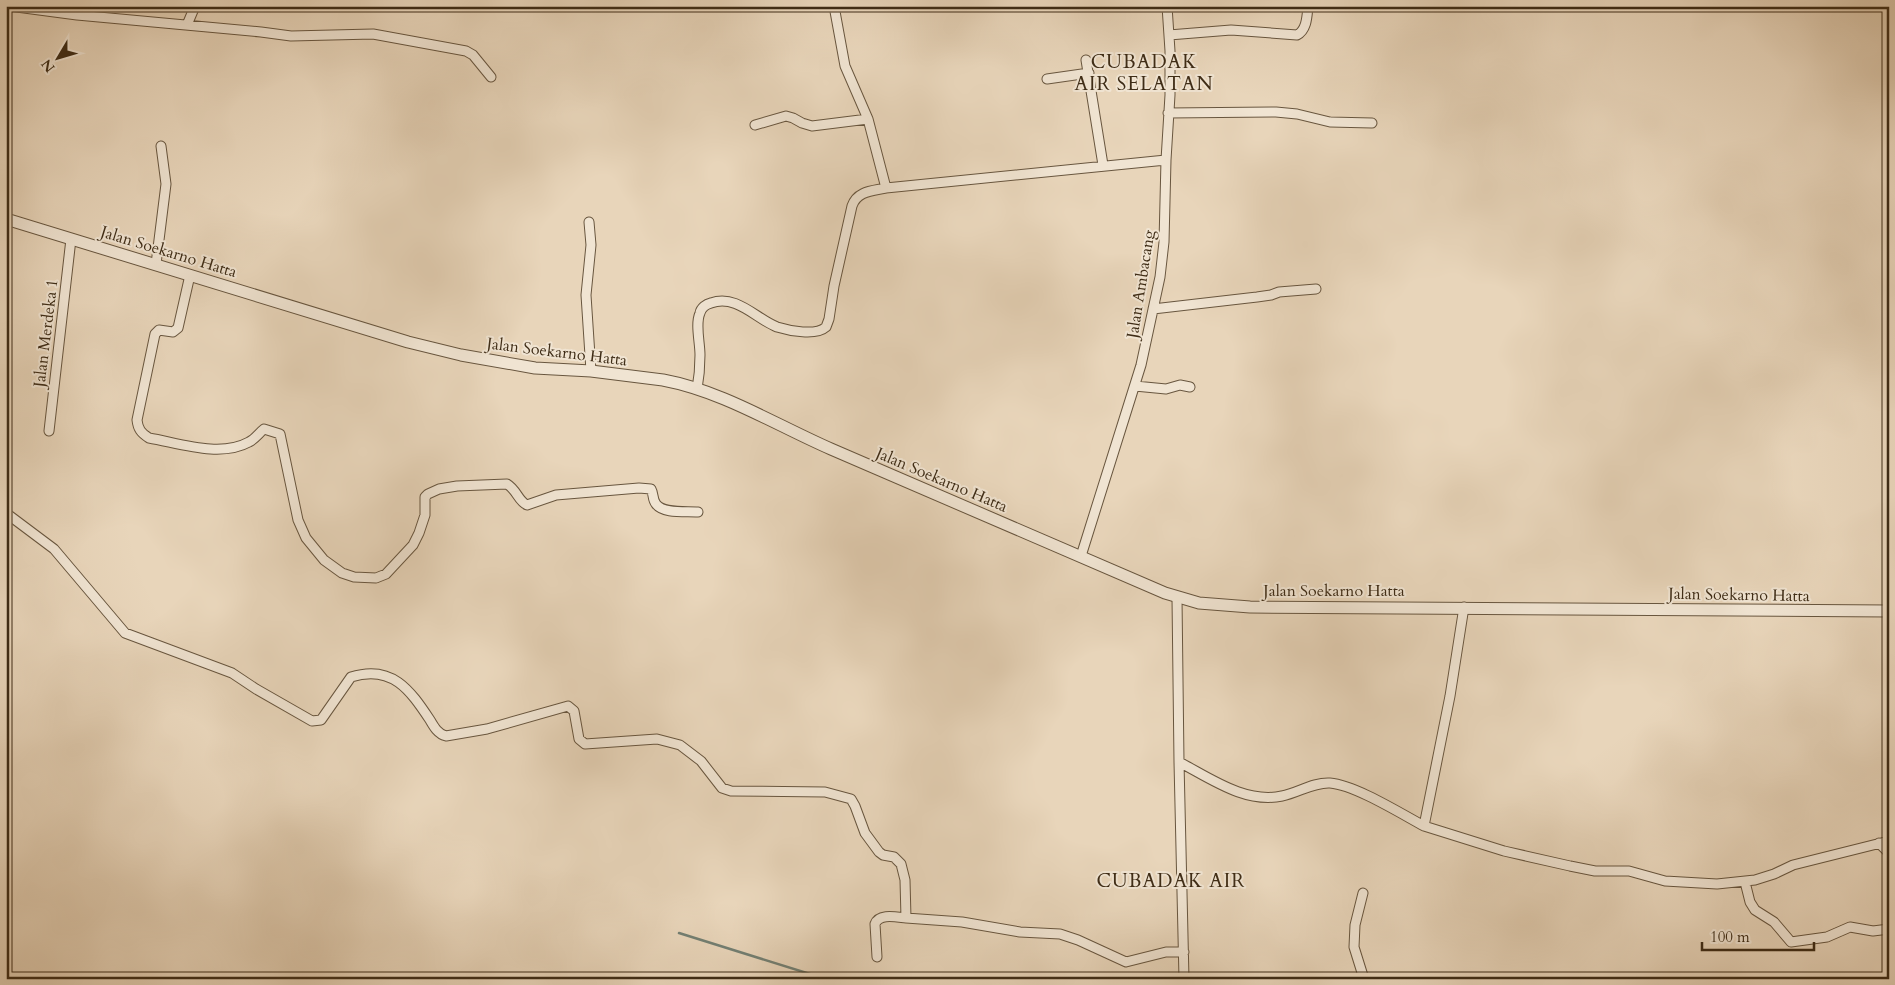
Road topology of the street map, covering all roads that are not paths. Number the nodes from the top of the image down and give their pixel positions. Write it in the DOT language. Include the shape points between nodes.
graph roads {
  1 [pos="9,6"];
  2 [pos="195,6"];
  3 [pos="834,6"];
  4 [pos="1167,6"];
  5 [pos="1308,6"];
  6 [pos="187,25"];
  7 [pos="1170,35"];
  8 [pos="1086,60"];
  9 [pos="1089,73"];
  10 [pos="491,77"];
  11 [pos="1047,79"];
  12 [pos="1168,113"];
  13 [pos="868,119"];
  14 [pos="1372,123"];
  15 [pos="755,125"];
  16 [pos="162,146"];
  17 [pos="1166,160"];
  18 [pos="1103,165"];
  19 [pos="886,188"];
  20 [pos="6,219"];
  21 [pos="590,222"];
  22 [pos="71,239"];
  23 [pos="156,264"];
  24 [pos="190,275"];
  25 [pos="1316,289"];
  26 [pos="1153,309"];
  27 [pos="591,371"];
  28 [pos="1135,386"];
  29 [pos="1190,387"];
  30 [pos="697,389"];
  31 [pos="49,431"];
  32 [pos="698,512"];
  33 [pos="6,513"];
  34 [pos="1081,556"];
  35 [pos="1177,598"];
  36 [pos="1464,607"];
  37 [pos="1889,611"];
  38 [pos="1179,762"];
  39 [pos="1424,826"];
  40 [pos="1889,841"];
  41 [pos="1879,843"];
  42 [pos="1889,853"];
  43 [pos="1745,882"];
  44 [pos="1363,893"];
  45 [pos="906,918"];
  46 [pos="1889,929"];
  47 [pos="1184,952"];
  48 [pos="877,957"];
  49 [pos="1184,979"];
  50 [pos="1364,979"];
  1 -- 6 [label="street"];
  2 -- 6 [label="street"];
  3 -- 13 [label="street" via="848,75"];
  4 -- 7 [label="street, Jalan Ambacang"];
  5 -- 7 [label="street" via="1305,26 1297,35 1231,30"];
  6 -- 10 [label="street" via="291,36 373,34 466,51"];
  7 -- 12 [label="street, Jalan Ambacang"];
  8 -- 9 [label="street"];
  9 -- 11 [label="street"];
  9 -- 18 [label="street"];
  12 -- 14 [label="street" via="1276,112 1330,122"];
  12 -- 17 [label="street, Jalan Ambacang"];
  13 -- 15 [label="street" via="812,126 786,116"];
  13 -- 19 [label="street"];
  16 -- 23 [label="street" via="166,184"];
  17 -- 18 [label="street"];
  17 -- 26 [label="street, Jalan Ambacang" via="1164,242"];
  18 -- 19 [label="street"];
  19 -- 30 [label="street" via="861,194 854,200 826,327 822,330 795,330 778,327 736,303 712,302 700,312"];
  20 -- 22 [label="street, Jalan Soekarno Hatta"];
  21 -- 27 [label="street" via="592,245 586,295"];
  22 -- 23 [label="street, Jalan Soekarno Hatta"];
  22 -- 31 [label="street, Jalan Merdeka 1"];
  23 -- 24 [label="street, Jalan Soekarno Hatta"];
  24 -- 27 [label="street, Jalan Soekarno Hatta" via="408,342 513,364"];
  24 -- 32 [label="street" via="178,328 173,332 159,330 155,334 136,420 138,428 148,438 202,448 240,446 252,441 264,429 280,434 298,520 306,538 324,560 342,573 376,578 386,574 413,545 425,515 425,497 439,489 508,484 527,505 556,495 651,489 654,503 660,508"];
  25 -- 26 [label="street"];
  26 -- 28 [label="street, Jalan Ambacang"];
  27 -- 30 [label="street, Jalan Soekarno Hatta" via="663,380"];
  28 -- 29 [label="street"];
  28 -- 34 [label="street, Jalan Ambacang"];
  30 -- 34 [label="street, Jalan Soekarno Hatta"];
  33 -- 45 [label="street" via="54,549 125,633 227,670 312,721 321,720 351,677 384,674 416,698 441,735 487,729 568,706 574,711 579,739 586,744 656,739 680,745 691,753 726,790 825,792 851,799 865,833 879,852 897,858 901,864 905,880"];
  34 -- 35 [label="street, Jalan Soekarno Hatta"];
  35 -- 36 [label="street, Jalan Soekarno Hatta" via="1250,607"];
  35 -- 38 [label="street"];
  36 -- 37 [label="street, Jalan Soekarno Hatta"];
  36 -- 39 [label="street"];
  38 -- 39 [label="street" via="1237,792 1254,797 1274,798 1314,785 1339,784"];
  38 -- 47 [label="street"];
  39 -- 43 [label="street" via="1504,851 1595,871 1629,871 1676,882"];
  40 -- 41 [label="street"];
  41 -- 42 [label="street"];
  41 -- 43 [label="street" via="1793,865"];
  43 -- 46 [label="street" via="1755,910 1774,922 1791,942 1827,938 1850,927 1873,931"];
  44 -- 50 [label="street" via="1355,925 1354,947"];
  45 -- 47 [label="street" via="1060,934 1126,962 1166,952"];
  45 -- 48 [label="street" via="881,917 877,920"];
  47 -- 49 [label="street"];
}
